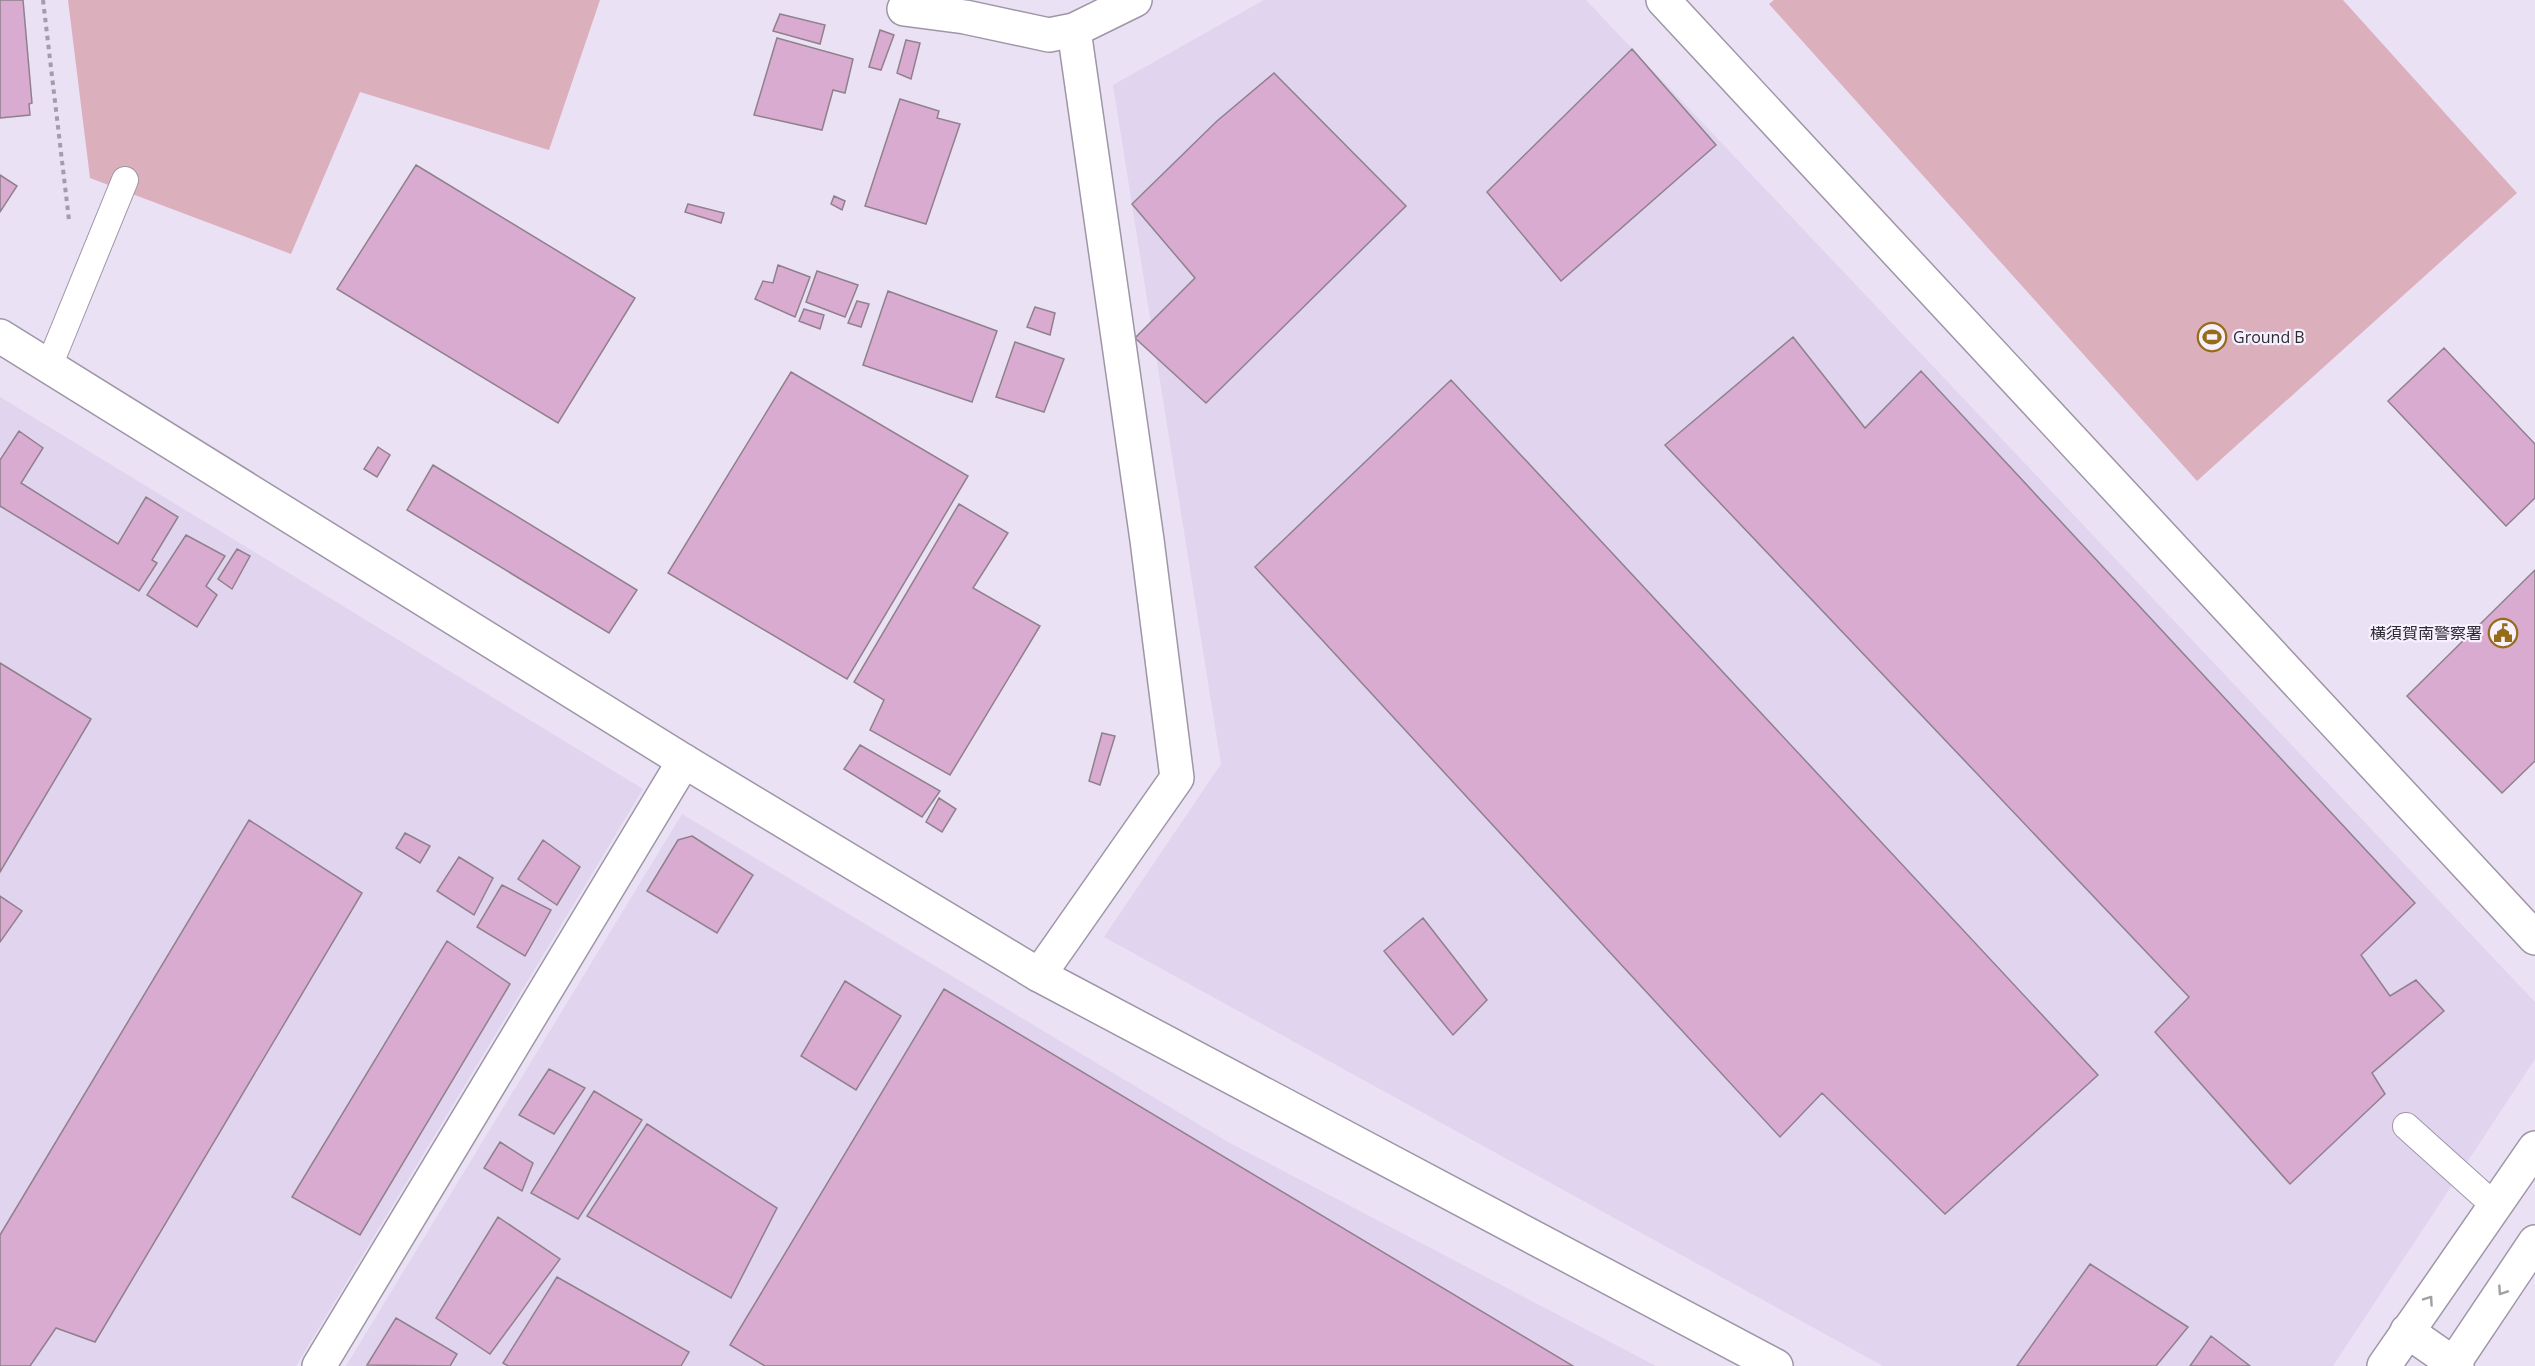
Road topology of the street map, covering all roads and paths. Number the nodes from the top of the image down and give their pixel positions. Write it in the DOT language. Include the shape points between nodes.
graph roads {
  1 [pos="43,0"];
  2 [pos="1135,0"];
  3 [pos="1663,0"];
  4 [pos="904,9"];
  5 [pos="1083,18"];
  6 [pos="125,180"];
  7 [pos="70,228"];
  8 [pos="0,336"];
  9 [pos="49,366"];
  10 [pos="684,761"];
  11 [pos="2535,938"];
  12 [pos="1039,975"];
  13 [pos="2406,1126"];
  14 [pos="2535,1148"];
  15 [pos="2495,1206"];
  16 [pos="2535,1242"];
  17 [pos="2407,1331"];
  18 [pos="2454,1365"];
  19 [pos="319,1366"];
  20 [pos="1776,1366"];
  21 [pos="2384,1366"];
  1 -- 7 [label="path"];
  2 -- 5 [label="street"];
  3 -- 11 [label="street"];
  4 -- 5 [label="street" via="965,17 1049,36"];
  5 -- 12 [label="street" via="1177,778"];
  6 -- 9 [label="lane"];
  8 -- 9 [label="street"];
  9 -- 10 [label="street"];
  10 -- 12 [label="street"];
  10 -- 19 [label="street"];
  12 -- 20 [label="street"];
  13 -- 15 [label="lane"];
  14 -- 15 [label="street"];
  17 -- 15 [label="street, one-way"];
  16 -- 18 [label="street, one-way"];
  17 -- 18 [label="street"];
  17 -- 21 [label="street"];
}
